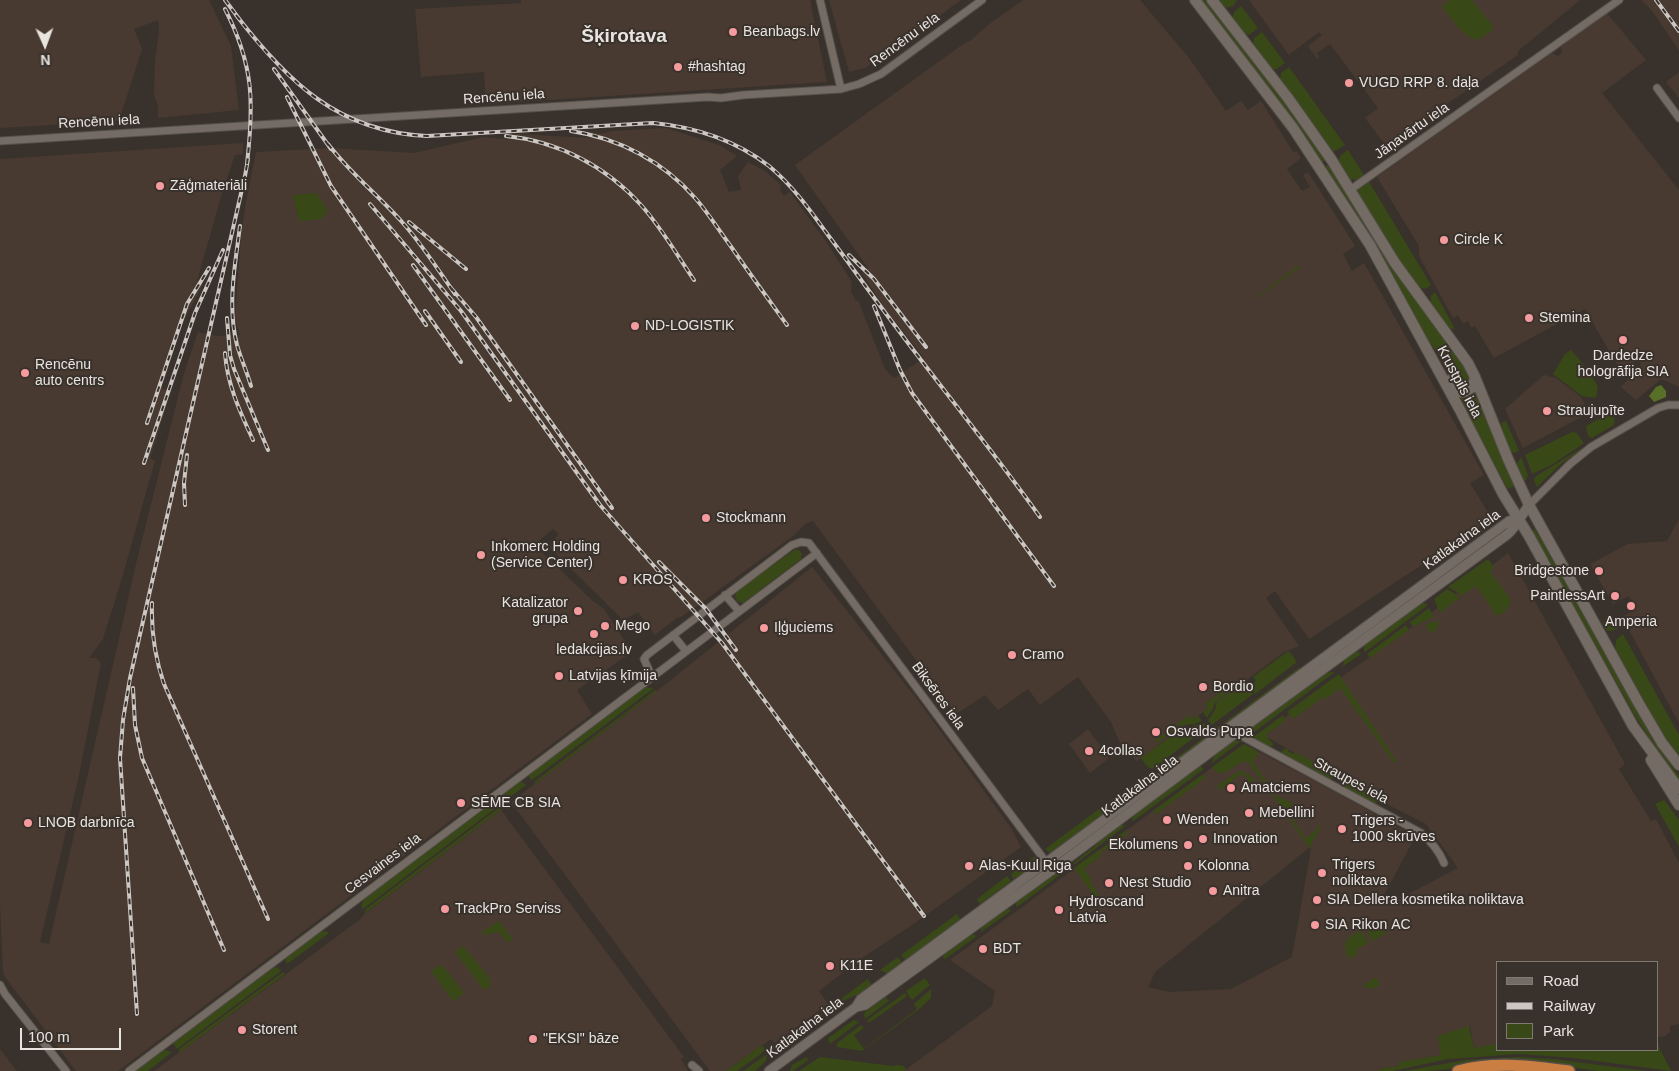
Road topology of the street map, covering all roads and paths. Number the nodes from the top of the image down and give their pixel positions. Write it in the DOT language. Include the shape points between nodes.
graph roads {
  1 [pos="820,0"];
  2 [pos="982,0"];
  3 [pos="1196,0"];
  4 [pos="1212,0"];
  5 [pos="1619,0"];
  6 [pos="1656,88"];
  7 [pos="841,89"];
  8 [pos="1679,118"];
  9 [pos="0,141"];
  10 [pos="1350,190"];
  11 [pos="1421,339"];
  12 [pos="1475,377"];
  13 [pos="1679,405"];
  14 [pos="1529,505"];
  15 [pos="1519,518"];
  16 [pos="817,553"];
  17 [pos="725,595"];
  18 [pos="739,612"];
  19 [pos="672,635"];
  20 [pos="686,651"];
  21 [pos="652,676"];
  22 [pos="1281,694"];
  23 [pos="1633,726"];
  24 [pos="1236,733"];
  25 [pos="1679,764"];
  26 [pos="1679,789"];
  27 [pos="1679,805"];
  28 [pos="1045,862"];
  29 [pos="1444,863"];
  30 [pos="1052,870"];
  31 [pos="0,985"];
  32 [pos="856,1006"];
  33 [pos="692,1065"];
  34 [pos="66,1071"];
  35 [pos="129,1071"];
  36 [pos="699,1071"];
  37 [pos="769,1071"];
  38 [pos="1458,1071"];
  39 [pos="1569,1071"];
  1 -- 7 [label="street"];
  2 -- 7 [label="street, Rencēnu iela" via="881,74"];
  3 -- 11 [label="main road, Krustpils iela" via="1293,128 1370,245"];
  4 -- 10 [label="main road, Krustpils iela" via="1288,98"];
  5 -- 10 [label="street, Jāņavārtu iela"];
  6 -- 8 [label="street"];
  7 -- 9 [label="street, Rencēnu iela"];
  10 -- 12 [label="main road, Krustpils iela" via="1395,263"];
  11 -- 12 [label="main road" via="1458,392 1471,389"];
  11 -- 15 [label="main road, Krustpils iela" via="1503,494"];
  12 -- 14 [label="main road, Krustpils iela"];
  13 -- 14 [label="street" via="1658,408 1591,447"];
  14 -- 15 [label="street"];
  14 -- 25 [label="main road, Krustpils iela" via="1638,702 1662,743"];
  15 -- 22 [label="street, Katlakalna iela" via="1502,526"];
  15 -- 23 [label="main road, Krustpils iela"];
  16 -- 17 [label="street, Biksēres iela" via="809,543 792,545"];
  16 -- 18 [label="street, Cesvaines iela"];
  16 -- 28 [label="street, Biksēres iela"];
  17 -- 18 [label="street"];
  17 -- 19 [label="street"];
  18 -- 20 [label="street, Cesvaines iela"];
  19 -- 20 [label="street"];
  19 -- 21 [label="street" via="644,659"];
  20 -- 21 [label="street, Cesvaines iela"];
  21 -- 35 [label="street, Cesvaines iela"];
  22 -- 24 [label="street, Katlakalna iela"];
  22 -- 28 [label="street, Katlakalna iela"];
  23 -- 26 [label="main road, Krustpils iela"];
  23 -- 27 [label="main road"];
  24 -- 29 [label="street, Straupes iela" via="1421,833 1440,852"];
  24 -- 30 [label="street, Katlakalna iela"];
  28 -- 30 [label="street, Biksēres iela"];
  28 -- 32 [label="street, Katlakalna iela" via="861,999"];
  30 -- 32 [label="street, Katlakalna iela" via="865,1004"];
  31 -- 34 [label="street"];
  32 -- 37 [label="street, Katlakalna iela"];
  33 -- 36 [label="street"];
  38 -- 39 [label="highway" via="1530,1066"];
}
